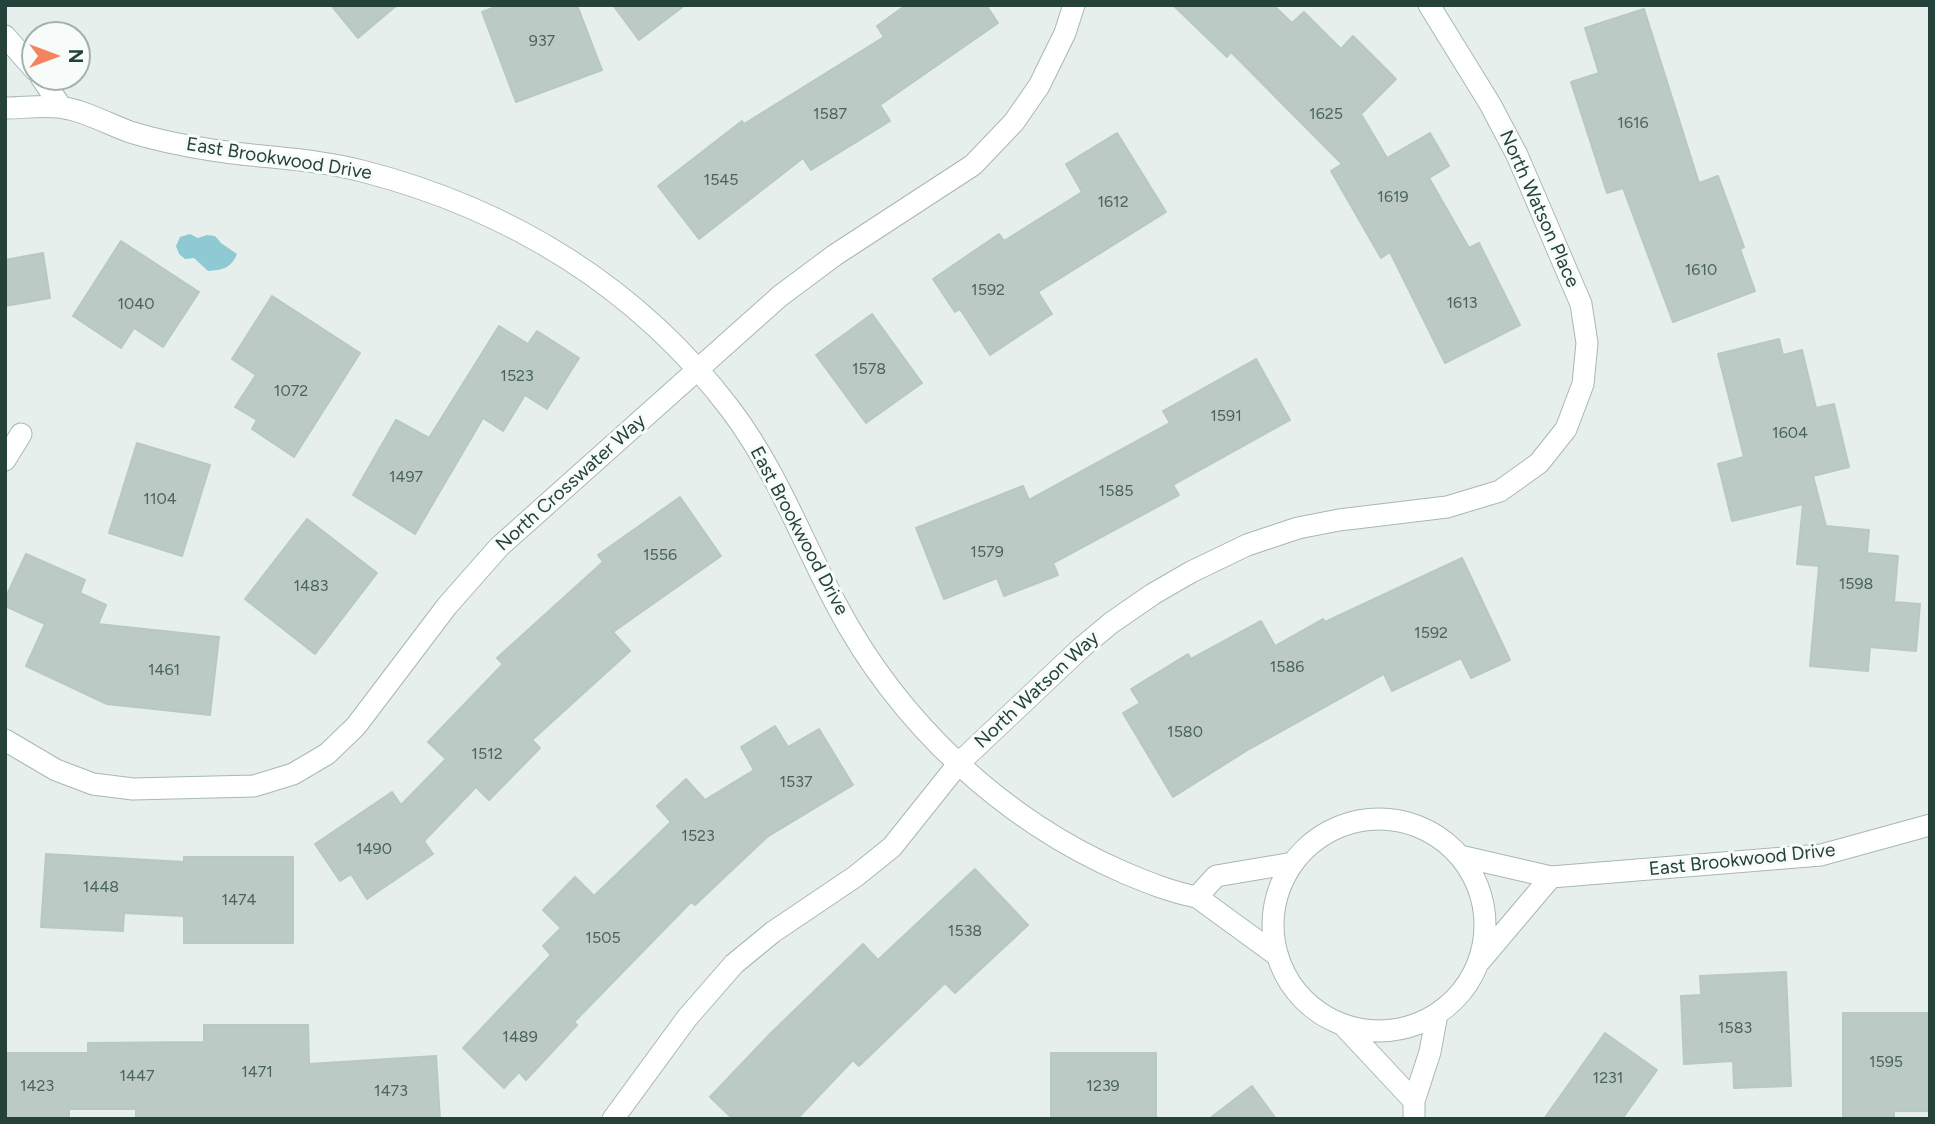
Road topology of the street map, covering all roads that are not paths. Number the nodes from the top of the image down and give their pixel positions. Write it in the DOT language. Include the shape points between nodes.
graph roads {
  1 [pos="1074,5"];
  2 [pos="1429,5"];
  3 [pos="5,36"];
  4 [pos="21,54"];
  5 [pos="50,91"];
  6 [pos="61,107"];
  7 [pos="5,108"];
  8 [pos="698,369"];
  9 [pos="1566,429"];
  10 [pos="21,434"];
  11 [pos="5,460"];
  12 [pos="5,740"];
  13 [pos="959,763"];
  14 [pos="1930,825"];
  15 [pos="1460,856"];
  16 [pos="1293,863"];
  17 [pos="1551,877"];
  18 [pos="1196,897"];
  19 [pos="1278,956"];
  20 [pos="1480,961"];
  21 [pos="1437,1014"];
  22 [pos="1343,1025"];
  23 [pos="1414,1110"];
  24 [pos="612,1119"];
  1 -- 8 [label="street, North Crosswater Way" via="1039,86 1014,122 973,165 835,255 780,296"];
  2 -- 9 [label="street, North Watson Place" via="1473,73 1517,155 1581,304 1587,343 1583,384"];
  3 -- 4 [label="street"];
  5 -- 6 [label="street"];
  6 -- 7 [label="street, East Brookwood Drive"];
  6 -- 8 [label="street, East Brookwood Drive" via="134,133 211,150 360,170 445,195 564,255 635,307"];
  8 -- 12 [label="street, North Crosswater Way" via="499,547 447,606 356,726 327,754 293,774 254,786 133,789 93,784 56,770"];
  8 -- 13 [label="street, East Brookwood Drive" via="768,465 836,604 872,664 906,710"];
  9 -- 13 [label="street, North Watson Way" via="1539,463 1500,491 1447,507 1298,528 1247,545 1191,572 1153,594 1081,648"];
  10 -- 11 [label="street"];
  13 -- 18 [label="street, East Brookwood Drive" via="1021,816 1089,858 1163,889"];
  13 -- 24 [label="street, North Watson Way" via="892,847 734,964 687,1018"];
  14 -- 17 [label="street, East Brookwood Drive" via="1821,855"];
  15 -- 16 [label="street" via="1426,830 1375,818 1343,825 1315,840"];
  15 -- 17 [label="street, East Brookwood Drive"];
  15 -- 20 [label="street" via="1479,887 1486,924"];
  16 -- 18 [label="street" via="1216,876"];
  16 -- 19 [label="street" via="1276,903 1273,924"];
  17 -- 20 [label="street"];
  18 -- 19 [label="street, East Brookwood Drive"];
  19 -- 22 [label="street" via="1292,985 1314,1009"];
  20 -- 21 [label="street" via="1462,993"];
  21 -- 22 [label="street" via="1408,1028 1375,1032"];
  21 -- 23 [label="street"];
  22 -- 23 [label="street"];
}
